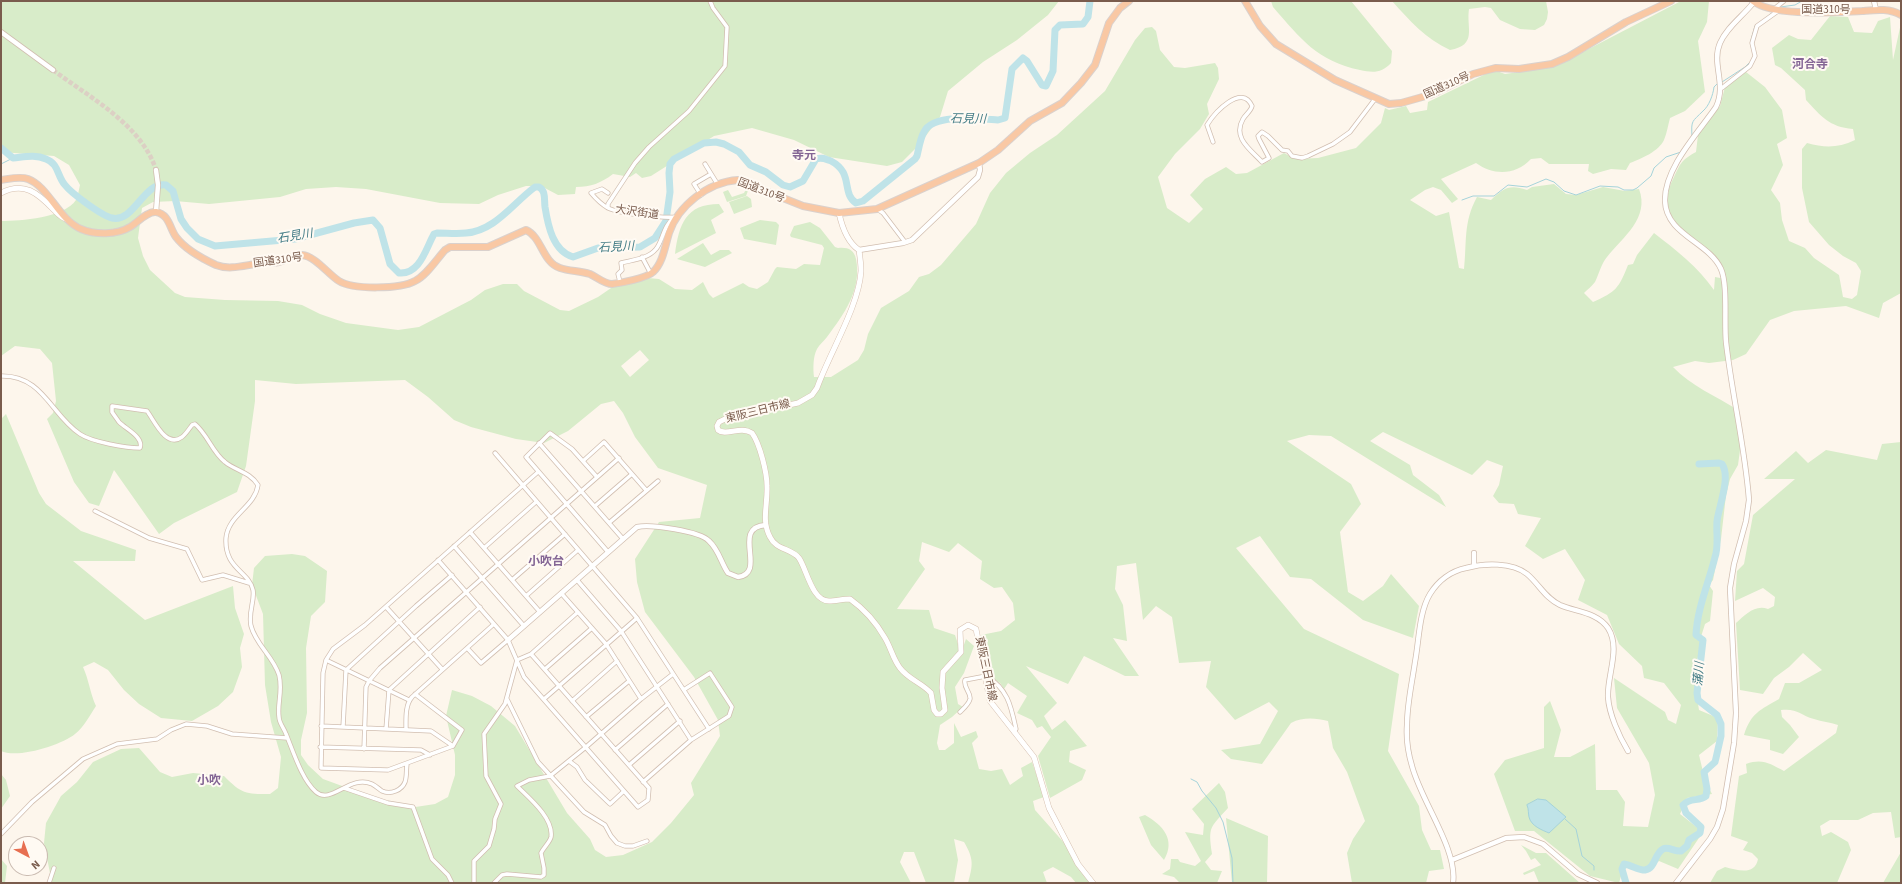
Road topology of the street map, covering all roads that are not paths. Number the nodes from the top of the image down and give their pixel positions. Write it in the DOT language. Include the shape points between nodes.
graph roads {
  1 [pos="710,1"];
  2 [pos="1129,1"];
  3 [pos="1246,1"];
  4 [pos="1671,1"];
  5 [pos="1753,1"];
  6 [pos="1784,1"];
  7 [pos="1875,5"];
  8 [pos="1777,7"];
  9 [pos="1901,15"];
  10 [pos="1,32"];
  11 [pos="53,70"];
  12 [pos="1721,87"];
  13 [pos="1375,99"];
  14 [pos="1213,142"];
  15 [pos="979,163"];
  16 [pos="705,164"];
  17 [pos="157,172"];
  18 [pos="711,174"];
  19 [pos="1,180"];
  20 [pos="718,185"];
  21 [pos="1,193"];
  22 [pos="608,193"];
  23 [pos="700,194"];
  24 [pos="608,208"];
  25 [pos="877,208"];
  26 [pos="156,212"];
  27 [pos="839,213"];
  28 [pos="673,217"];
  29 [pos="66,219"];
  30 [pos="905,242"];
  31 [pos="859,250"];
  32 [pos="642,257"];
  33 [pos="651,274"];
  34 [pos="620,282"];
  35 [pos="1,376"];
  36 [pos="539,443"];
  37 [pos="494,453"];
  38 [pos="619,458"];
  39 [pos="583,461"];
  40 [pos="538,472"];
  41 [pos="632,474"];
  42 [pos="597,477"];
  43 [pos="658,481"];
  44 [pos="522,486"];
  45 [pos="646,490"];
  46 [pos="581,491"];
  47 [pos="536,502"];
  48 [pos="567,504"];
  49 [pos="595,506"];
  50 [pos="95,512"];
  51 [pos="551,518"];
  52 [pos="610,522"];
  53 [pos="766,525"];
  54 [pos="470,532"];
  55 [pos="564,534"];
  56 [pos="623,539"];
  57 [pos="454,546"];
  58 [pos="484,548"];
  59 [pos="578,550"];
  60 [pos="608,552"];
  61 [pos="1474,553"];
  62 [pos="438,560"];
  63 [pos="498,564"];
  64 [pos="592,566"];
  65 [pos="1474,566"];
  66 [pos="452,575"];
  67 [pos="482,578"];
  68 [pos="512,580"];
  69 [pos="577,580"];
  70 [pos="250,583"];
  71 [pos="467,591"];
  72 [pos="561,593"];
  73 [pos="526,596"];
  74 [pos="386,607"];
  75 [pos="480,608"];
  76 [pos="540,612"];
  77 [pos="578,612"];
  78 [pos="637,618"];
  79 [pos="399,621"];
  80 [pos="494,624"];
  81 [pos="524,626"];
  82 [pos="592,628"];
  83 [pos="621,631"];
  84 [pos="415,638"];
  85 [pos="508,640"];
  86 [pos="606,644"];
  87 [pos="467,648"];
  88 [pos="428,654"];
  89 [pos="531,654"];
  90 [pos="326,660"];
  91 [pos="517,660"];
  92 [pos="617,661"];
  93 [pos="442,669"];
  94 [pos="545,669"];
  95 [pos="346,670"];
  96 [pos="673,674"];
  97 [pos="986,676"];
  98 [pos="369,681"];
  99 [pos="629,681"];
  100 [pos="559,685"];
  101 [pos="657,686"];
  102 [pos="685,689"];
  103 [pos="389,690"];
  104 [pos="415,694"];
  105 [pos="507,699"];
  106 [pos="544,699"];
  107 [pos="641,699"];
  108 [pos="409,700"];
  109 [pos="572,701"];
  110 [pos="668,704"];
  111 [pos="960,712"];
  112 [pos="586,717"];
  113 [pos="680,721"];
  114 [pos="322,726"];
  115 [pos="343,727"];
  116 [pos="365,728"];
  117 [pos="386,729"];
  118 [pos="709,729"];
  119 [pos="406,730"];
  120 [pos="1014,732"];
  121 [pos="601,734"];
  122 [pos="287,738"];
  123 [pos="691,740"];
  124 [pos="452,746"];
  125 [pos="320,747"];
  126 [pos="586,747"];
  127 [pos="364,749"];
  128 [pos="615,750"];
  129 [pos="1628,751"];
  130 [pos="430,756"];
  131 [pos="569,761"];
  132 [pos="407,764"];
  133 [pos="629,765"];
  134 [pos="550,776"];
  135 [pos="643,782"];
  136 [pos="344,788"];
  137 [pos="624,791"];
  138 [pos="1,834"];
  139 [pos="647,841"];
  140 [pos="1452,860"];
  141 [pos="54,868"];
  142 [pos="49,883"];
  143 [pos="452,883"];
  144 [pos="474,883"];
  145 [pos="494,883"];
  146 [pos="1093,883"];
  147 [pos="1453,883"];
  148 [pos="1597,883"];
  149 [pos="1676,883"];
  1 -- 24 [label="street" via="727,28 725,66 689,111 649,147 618,188"];
  2 -- 15 [label="highway, 国道310号" via="1108,23 1094,64 1081,83 1062,103 1030,121 998,150"];
  3 -- 13 [label="highway, 国道310号" via="1260,26 1276,44 1335,80"];
  4 -- 13 [label="highway, 国道310号" via="1626,22 1552,64 1488,70 1473,74 1433,94 1401,104 1389,104"];
  5 -- 8 [label="highway, 国道310号" via="1766,8"];
  5 -- 12 [label="street" via="1720,42 1718,58"];
  6 -- 8 [label="street"];
  7 -- 8 [label="highway, 国道310号" via="1827,12"];
  7 -- 9 [label="highway, 国道310号"];
  8 -- 12 [label="street" via="1757,26 1752,43 1754,58 1748,68"];
  10 -- 11 [label="street"];
  12 -- 149 [label="street" via="1716,107 1680,158 1667,186 1666,206 1674,224 1715,260 1723,276 1727,345 1749,500 1730,588 1736,713 1734,743 1723,809 1717,828"];
  13 -- 14 [label="street" via="1350,132 1308,156 1292,156 1262,132 1258,139 1269,158 1262,162 1242,142 1240,136 1240,124 1252,106 1243,97 1226,103 1212,117 1207,125"];
  15 -- 25 [label="highway, 国道310号"];
  15 -- 30 [label="street" via="978,178 936,215 916,237"];
  16 -- 18 [label="street"];
  17 -- 26 [label="street"];
  18 -- 20 [label="street"];
  18 -- 23 [label="street" via="694,184"];
  19 -- 29 [label="highway" via="29,180 40,188"];
  20 -- 23 [label="highway, 国道310号"];
  20 -- 27 [label="highway, 国道310号" via="738,180 798,205"];
  21 -- 29 [label="main road" via="14,188 26,188 42,199 60,217"];
  22 -- 24 [label="street, 大沢街道" via="602,189 591,194"];
  23 -- 28 [label="highway, 国道310号"];
  24 -- 28 [label="street, 大沢街道" via="636,214"];
  25 -- 27 [label="highway, 国道310号"];
  25 -- 30 [label="street"];
  26 -- 29 [label="highway" via="129,228 112,233 84,230"];
  26 -- 34 [label="highway, 国道310号" via="166,219 180,242 217,265 232,267 264,262 277,263 297,256 306,256 340,282 356,287 410,283 420,277 450,247 488,247 526,230 534,235 542,251 556,266 591,274 608,283"];
  27 -- 31 [label="main road" via="849,240"];
  28 -- 32 [label="street" via="656,249"];
  28 -- 33 [label="highway, 国道310号" via="663,256"];
  30 -- 31 [label="street"];
  31 -- 53 [label="main road, 東阪三日市線" via="861,271 855,297 812,395 798,403 725,419 717,426 720,432 749,431 756,438 767,480"];
  32 -- 33 [label="street"];
  32 -- 34 [label="street" via="621,263 622,270 618,274"];
  33 -- 34 [label="highway, 国道310号"];
  35 -- 70 [label="street" via="18,378 36,387 78,433 99,441 140,448 140,442 112,412 112,406 147,411 162,434 174,440 180,438 195,424 223,461 250,476 258,485 246,507 231,522 226,539 230,561"];
  36 -- 39 [label="street" via="550,433 572,449"];
  36 -- 40 [label="street" via="526,457"];
  36 -- 46 [label="street"];
  37 -- 44 [label="street"];
  38 -- 39 [label="street" via="604,442"];
  38 -- 41 [label="street"];
  38 -- 42 [label="street"];
  39 -- 42 [label="street"];
  40 -- 44 [label="street"];
  40 -- 48 [label="street"];
  41 -- 45 [label="street"];
  41 -- 49 [label="street"];
  42 -- 46 [label="street"];
  43 -- 45 [label="street"];
  44 -- 47 [label="street"];
  44 -- 54 [label="street"];
  45 -- 52 [label="street"];
  46 -- 48 [label="street"];
  46 -- 49 [label="street"];
  47 -- 51 [label="street"];
  47 -- 58 [label="street"];
  48 -- 51 [label="street"];
  48 -- 60 [label="street"];
  49 -- 52 [label="street"];
  50 -- 70 [label="street" via="149,538 187,549 202,580 223,575"];
  51 -- 55 [label="street"];
  51 -- 63 [label="street"];
  52 -- 56 [label="street"];
  53 -- 56 [label="street" via="758,527 751,534 748,543 751,568 746,574 738,577 728,573 708,539 696,534 648,525 638,527"];
  53 -- 97 [label="main road, 東阪三日市線" via="774,544 798,558 819,597 829,601 850,599 864,611 882,633 900,669 931,693 937,714 945,710 943,672 961,652 959,635 964,627 970,626 978,632"];
  54 -- 57 [label="street"];
  54 -- 58 [label="street"];
  55 -- 59 [label="street"];
  55 -- 68 [label="street"];
  56 -- 60 [label="street"];
  57 -- 62 [label="street"];
  57 -- 67 [label="street"];
  58 -- 63 [label="street"];
  59 -- 64 [label="street"];
  59 -- 73 [label="street"];
  60 -- 64 [label="street"];
  61 -- 65 [label="street"];
  62 -- 66 [label="street"];
  62 -- 74 [label="street"];
  63 -- 67 [label="street"];
  63 -- 68 [label="street"];
  64 -- 69 [label="street"];
  64 -- 78 [label="street"];
  65 -- 129 [label="street" via="1518,568 1529,576 1547,597 1593,616 1606,625 1612,636 1613,645 1608,703"];
  65 -- 140 [label="street" via="1448,575 1428,598 1423,614 1407,714 1407,736 1413,769"];
  66 -- 71 [label="street"];
  66 -- 79 [label="street"];
  67 -- 71 [label="street"];
  67 -- 81 [label="street"];
  68 -- 73 [label="street"];
  69 -- 72 [label="street"];
  69 -- 83 [label="street"];
  70 -- 122 [label="street" via="253,593 251,625 260,646 279,675 281,688 278,715"];
  71 -- 75 [label="street"];
  71 -- 84 [label="street"];
  72 -- 76 [label="street"];
  72 -- 77 [label="street"];
  73 -- 76 [label="street"];
  74 -- 79 [label="street"];
  74 -- 90 [label="street" via="334,649"];
  75 -- 80 [label="street"];
  75 -- 88 [label="street"];
  76 -- 81 [label="street"];
  77 -- 82 [label="street"];
  77 -- 89 [label="street"];
  78 -- 83 [label="street"];
  78 -- 96 [label="street"];
  79 -- 84 [label="street"];
  79 -- 95 [label="street"];
  80 -- 85 [label="street"];
  80 -- 87 [label="street"];
  81 -- 85 [label="street"];
  82 -- 86 [label="street"];
  82 -- 94 [label="street"];
  83 -- 86 [label="street"];
  83 -- 101 [label="street"];
  84 -- 88 [label="street"];
  84 -- 98 [label="street"];
  85 -- 87 [label="street" via="481,663"];
  85 -- 91 [label="street"];
  86 -- 92 [label="street"];
  86 -- 100 [label="street"];
  87 -- 93 [label="street"];
  88 -- 93 [label="street"];
  88 -- 103 [label="street"];
  89 -- 91 [label="street"];
  89 -- 94 [label="street"];
  90 -- 95 [label="street"];
  90 -- 114 [label="street" via="323,673"];
  91 -- 105 [label="street"];
  91 -- 106 [label="street" via="524,677"];
  92 -- 99 [label="street"];
  92 -- 109 [label="street"];
  93 -- 104 [label="street"];
  94 -- 100 [label="street"];
  95 -- 98 [label="street"];
  95 -- 115 [label="street"];
  96 -- 101 [label="street"];
  96 -- 102 [label="street"];
  97 -- 111 [label="street" via="965,680 964,687 970,699"];
  97 -- 120 [label="main road, 東阪三日市線" via="990,701"];
  97 -- 120 [label="street" via="999,685 1011,707 1016,729"];
  98 -- 103 [label="street"];
  98 -- 116 [label="street" via="366,688"];
  99 -- 107 [label="street"];
  99 -- 112 [label="street"];
  100 -- 106 [label="street"];
  100 -- 109 [label="street"];
  101 -- 107 [label="street"];
  101 -- 110 [label="street"];
  102 -- 118 [label="street"];
  102 -- 118 [label="street" via="710,674 732,707 729,716"];
  103 -- 108 [label="street"];
  103 -- 117 [label="street"];
  104 -- 108 [label="street"];
  104 -- 124 [label="street" via="462,730"];
  105 -- 134 [label="street" via="538,762"];
  105 -- 144 [label="street" via="484,734 486,776 501,804 489,846 474,861"];
  106 -- 126 [label="street"];
  107 -- 121 [label="street"];
  108 -- 119 [label="street"];
  109 -- 112 [label="street"];
  110 -- 113 [label="street"];
  110 -- 128 [label="street"];
  112 -- 121 [label="street"];
  113 -- 123 [label="street"];
  113 -- 133 [label="street"];
  114 -- 115 [label="street"];
  114 -- 125 [label="street"];
  115 -- 116 [label="street"];
  116 -- 117 [label="street"];
  116 -- 127 [label="street"];
  117 -- 119 [label="street"];
  118 -- 123 [label="street"];
  119 -- 124 [label="street" via="431,730"];
  120 -- 146 [label="main road, 東阪三日市線" via="1034,757 1049,808 1078,864"];
  121 -- 126 [label="street"];
  121 -- 128 [label="street"];
  122 -- 136 [label="street" via="290,750 316,792 324,795"];
  122 -- 138 [label="street" via="232,734 206,726 186,724 170,730 157,739 117,744 83,759 32,802"];
  123 -- 135 [label="street"];
  124 -- 130 [label="street"];
  125 -- 127 [label="street"];
  125 -- 132 [label="street" via="321,768 388,770"];
  126 -- 131 [label="street"];
  126 -- 137 [label="street"];
  127 -- 130 [label="street" via="420,750"];
  128 -- 133 [label="street"];
  130 -- 132 [label="street"];
  131 -- 134 [label="street"];
  131 -- 137 [label="street" via="577,767 584,780 610,804"];
  132 -- 136 [label="street" via="406,781 393,792 382,791 375,785 364,782 354,782"];
  133 -- 135 [label="street"];
  134 -- 139 [label="street" via="584,812 605,825 617,843 633,846"];
  134 -- 145 [label="street" via="517,786 541,811 551,829 551,837 541,852 544,875 541,877 507,874 502,875"];
  135 -- 137 [label="street" via="649,788 648,800 638,807"];
  136 -- 143 [label="street" via="393,805 413,807 432,859 448,875"];
  140 -- 147 [label="street"];
  140 -- 148 [label="street" via="1506,838 1524,837 1543,844 1578,874"];
  141 -- 142 [label="street"];
}
